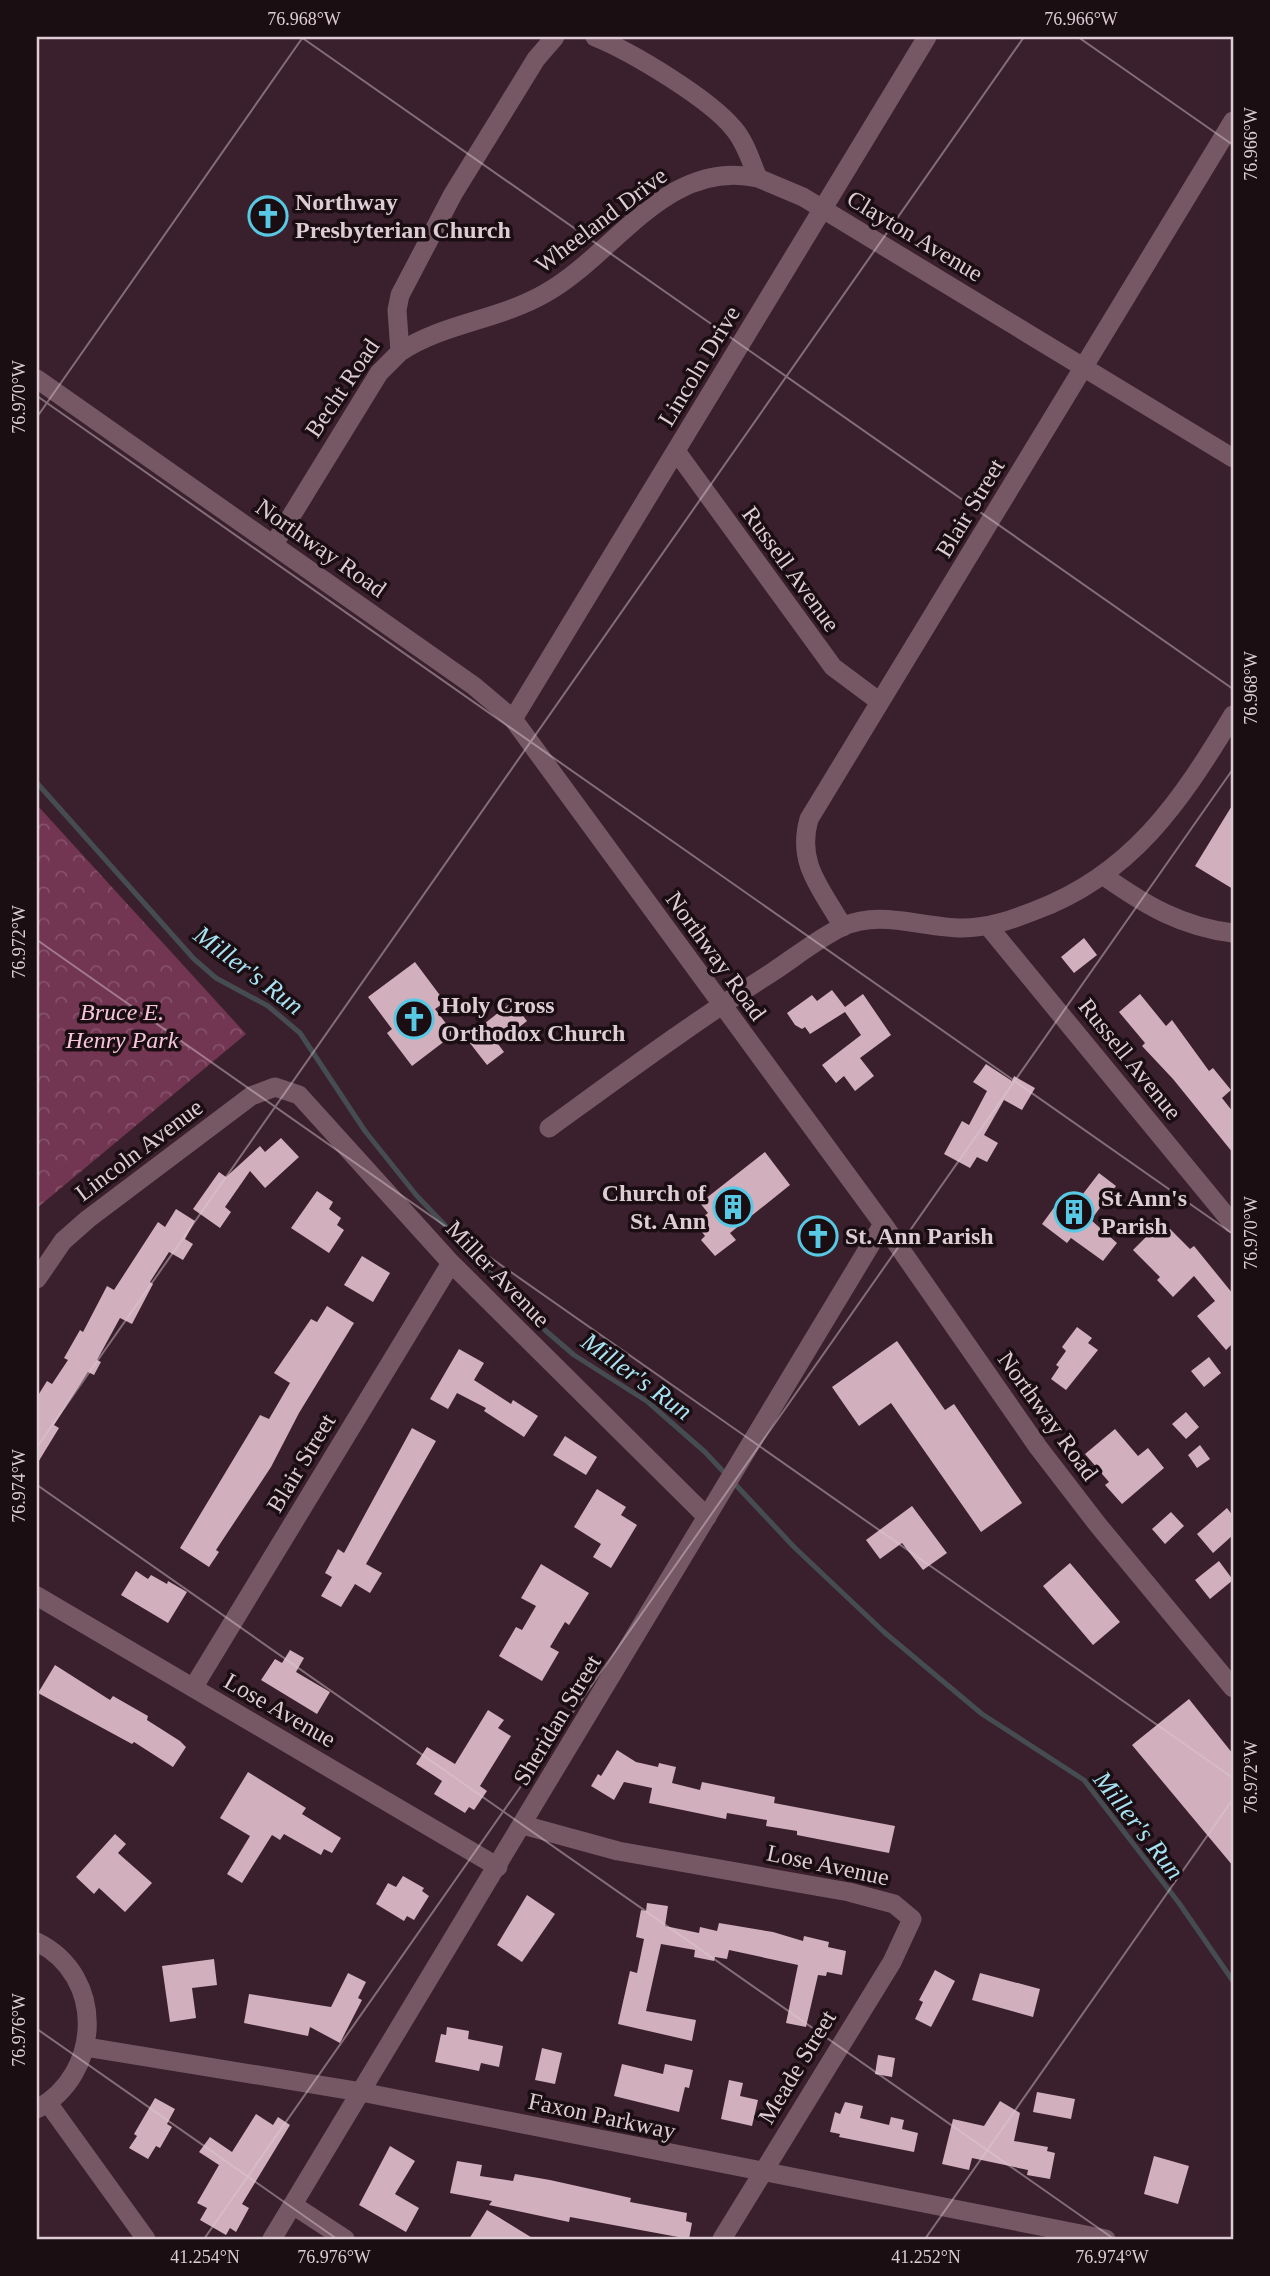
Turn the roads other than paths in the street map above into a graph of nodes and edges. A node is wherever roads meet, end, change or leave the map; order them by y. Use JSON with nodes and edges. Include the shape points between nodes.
{"nodes":[{"id":1,"x":555,"y":37,"type":"edge"},
{"id":2,"x":595,"y":37,"type":"edge"},
{"id":3,"x":927,"y":37,"type":"edge"},
{"id":4,"x":1233,"y":121,"type":"edge"},
{"id":5,"x":758,"y":178,"type":"junction"},
{"id":6,"x":823,"y":210,"type":"junction"},
{"id":7,"x":400,"y":352,"type":"junction"},
{"id":8,"x":1085,"y":367,"type":"junction"},
{"id":9,"x":37,"y":379,"type":"edge"},
{"id":10,"x":676,"y":451,"type":"junction"},
{"id":11,"x":1233,"y":458,"type":"edge"},
{"id":12,"x":274,"y":544,"type":"junction"},
{"id":13,"x":880,"y":702,"type":"junction"},
{"id":14,"x":1233,"y":715,"type":"edge"},
{"id":15,"x":513,"y":719,"type":"junction"},
{"id":16,"x":1104,"y":876,"type":"junction"},
{"id":17,"x":988,"y":926,"type":"junction"},
{"id":18,"x":842,"y":927,"type":"junction"},
{"id":19,"x":1233,"y":933,"type":"edge"},
{"id":20,"x":721,"y":1005,"type":"junction"},
{"id":21,"x":289,"y":1089,"type":"joint"},
{"id":22,"x":549,"y":1128,"type":"dead end"},
{"id":23,"x":883,"y":1224,"type":"junction"},
{"id":24,"x":1233,"y":1224,"type":"edge"},
{"id":25,"x":451,"y":1263,"type":"junction"},
{"id":26,"x":37,"y":1279,"type":"edge"},
{"id":27,"x":708,"y":1517,"type":"junction"},
{"id":28,"x":37,"y":1596,"type":"edge"},
{"id":29,"x":193,"y":1688,"type":"junction"},
{"id":30,"x":1233,"y":1688,"type":"edge"},
{"id":31,"x":523,"y":1825,"type":"junction"},
{"id":32,"x":498,"y":1867,"type":"junction"},
{"id":33,"x":912,"y":1919,"type":"joint"},
{"id":34,"x":37,"y":1942,"type":"edge"},
{"id":35,"x":86,"y":2047,"type":"junction"},
{"id":36,"x":361,"y":2092,"type":"junction"},
{"id":37,"x":42,"y":2106,"type":"edge"},
{"id":38,"x":761,"y":2174,"type":"junction"},
{"id":39,"x":293,"y":2205,"type":"junction"},
{"id":40,"x":146,"y":2239,"type":"edge"},
{"id":41,"x":272,"y":2239,"type":"edge"},
{"id":42,"x":345,"y":2239,"type":"edge"},
{"id":43,"x":722,"y":2239,"type":"edge"},
{"id":44,"x":1106,"y":2239,"type":"edge"}],
"edges":[{"from":1,"to":7,"type":"street","name":"Becht Road","via":[[536,59],[453,194],[400,295]]},
{"from":2,"to":5,"type":"street","via":[[713,110],[742,140]]},
{"from":3,"to":6,"type":"street","name":"Lincoln Drive"},
{"from":4,"to":8,"type":"street","name":"Blair Street"},
{"from":5,"to":6,"type":"street","name":"Clayton Avenue"},
{"from":5,"to":7,"type":"street","name":"Wheeland Drive","via":[[705,179],[678,190],[544,295],[490,318],[435,332]]},
{"from":6,"to":8,"type":"street","name":"Clayton Avenue"},
{"from":6,"to":10,"type":"street","name":"Lincoln Drive"},
{"from":7,"to":12,"type":"street","name":"Becht Road","via":[[372,382]]},
{"from":8,"to":11,"type":"street","name":"Clayton Avenue"},
{"from":8,"to":13,"type":"street","name":"Blair Street"},
{"from":9,"to":12,"type":"street","name":"Northway Road"},
{"from":10,"to":13,"type":"street","name":"Russell Avenue","via":[[833,667]]},
{"from":10,"to":15,"type":"street","name":"Lincoln Drive"},
{"from":12,"to":15,"type":"street","name":"Northway Road","via":[[474,686]]},
{"from":13,"to":18,"type":"street","name":"Blair Street","via":[[813,812],[804,836],[805,860]]},
{"from":14,"to":16,"type":"street","via":[[1163,820]]},
{"from":15,"to":20,"type":"street","name":"Northway Road"},
{"from":16,"to":17,"type":"street","via":[[1052,905]]},
{"from":16,"to":19,"type":"street","via":[[1168,916],[1200,928]]},
{"from":17,"to":18,"type":"street","via":[[962,928],[879,918]]},
{"from":17,"to":24,"type":"street","name":"Russell Avenue"},
{"from":18,"to":20,"type":"street"},
{"from":20,"to":22,"type":"street"},
{"from":20,"to":23,"type":"street","name":"Northway Road"},
{"from":21,"to":25,"type":"street","name":"Miller Avenue","via":[[316,1111]]},
{"from":21,"to":26,"type":"street","name":"Lincoln Avenue","via":[[275,1087],[251,1096],[88,1219],[63,1241]]},
{"from":23,"to":27,"type":"street","name":"Sheridan Street"},
{"from":23,"to":30,"type":"street","name":"Northway Road","via":[[1046,1457]]},
{"from":25,"to":27,"type":"street","name":"Miller Avenue"},
{"from":25,"to":29,"type":"street","name":"Blair Street"},
{"from":27,"to":31,"type":"street","name":"Sheridan Street"},
{"from":28,"to":29,"type":"street","name":"Lose Avenue"},
{"from":29,"to":32,"type":"street","name":"Lose Avenue"},
{"from":31,"to":32,"type":"street","name":"Sheridan Street"},
{"from":31,"to":33,"type":"street","name":"Lose Avenue","via":[[618,1851],[849,1892],[894,1904]]},
{"from":32,"to":36,"type":"street","name":"Sheridan Street"},
{"from":33,"to":38,"type":"street","name":"Meade Street","via":[[892,1962]]},
{"from":34,"to":35,"type":"street","via":[[57,1955],[79,1986],[87,2008]]},
{"from":35,"to":36,"type":"street","name":"Faxon Parkway"},
{"from":35,"to":37,"type":"street","via":[[76,2073]]},
{"from":36,"to":38,"type":"street","name":"Faxon Parkway"},
{"from":36,"to":39,"type":"street","name":"Sheridan Street"},
{"from":37,"to":40,"type":"street"},
{"from":38,"to":43,"type":"street","name":"Meade Street"},
{"from":38,"to":44,"type":"street","name":"Faxon Parkway"},
{"from":39,"to":41,"type":"street","name":"Sheridan Street"},
{"from":39,"to":42,"type":"street"}]}
